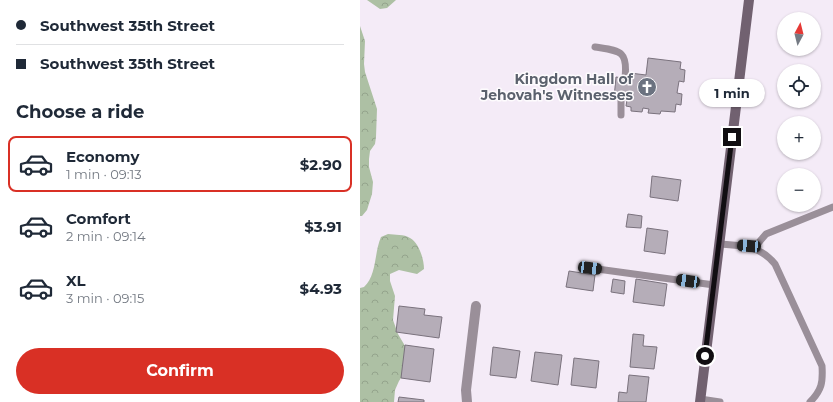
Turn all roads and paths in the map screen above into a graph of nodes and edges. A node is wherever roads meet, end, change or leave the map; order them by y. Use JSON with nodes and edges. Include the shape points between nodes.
{"nodes":[{"id":1,"x":749,"y":0,"type":"edge"},
{"id":2,"x":595,"y":47,"type":"dead end"},
{"id":3,"x":624,"y":78,"type":"dead end"},
{"id":4,"x":621,"y":99,"type":"dead end"},
{"id":5,"x":621,"y":115,"type":"dead end"},
{"id":6,"x":833,"y":207,"type":"edge"},
{"id":7,"x":719,"y":244,"type":"junction"},
{"id":8,"x":754,"y":248,"type":"junction"},
{"id":9,"x":590,"y":268,"type":"dead end"},
{"id":10,"x":714,"y":285,"type":"junction"},
{"id":11,"x":476,"y":306,"type":"dead end"},
{"id":12,"x":700,"y":401,"type":"edge"},
{"id":13,"x":467,"y":402,"type":"edge"},
{"id":14,"x":720,"y":402,"type":"edge"},
{"id":15,"x":810,"y":402,"type":"edge"}],
"edges":[{"from":1,"to":7,"type":"street"},
{"from":2,"to":3,"type":"lane","via":[[613,49],[622,54],[626,64]]},
{"from":4,"to":5,"type":"lane"},
{"from":6,"to":8,"type":"lane","via":[[766,234]]},
{"from":7,"to":8,"type":"lane"},
{"from":7,"to":10,"type":"street"},
{"from":8,"to":15,"type":"lane","via":[[762,251],[776,264],[822,366],[821,387]]},
{"from":9,"to":10,"type":"lane"},
{"from":10,"to":12,"type":"street"},
{"from":11,"to":13,"type":"street","via":[[466,390]]},
{"from":12,"to":14,"type":"lane"}]}
